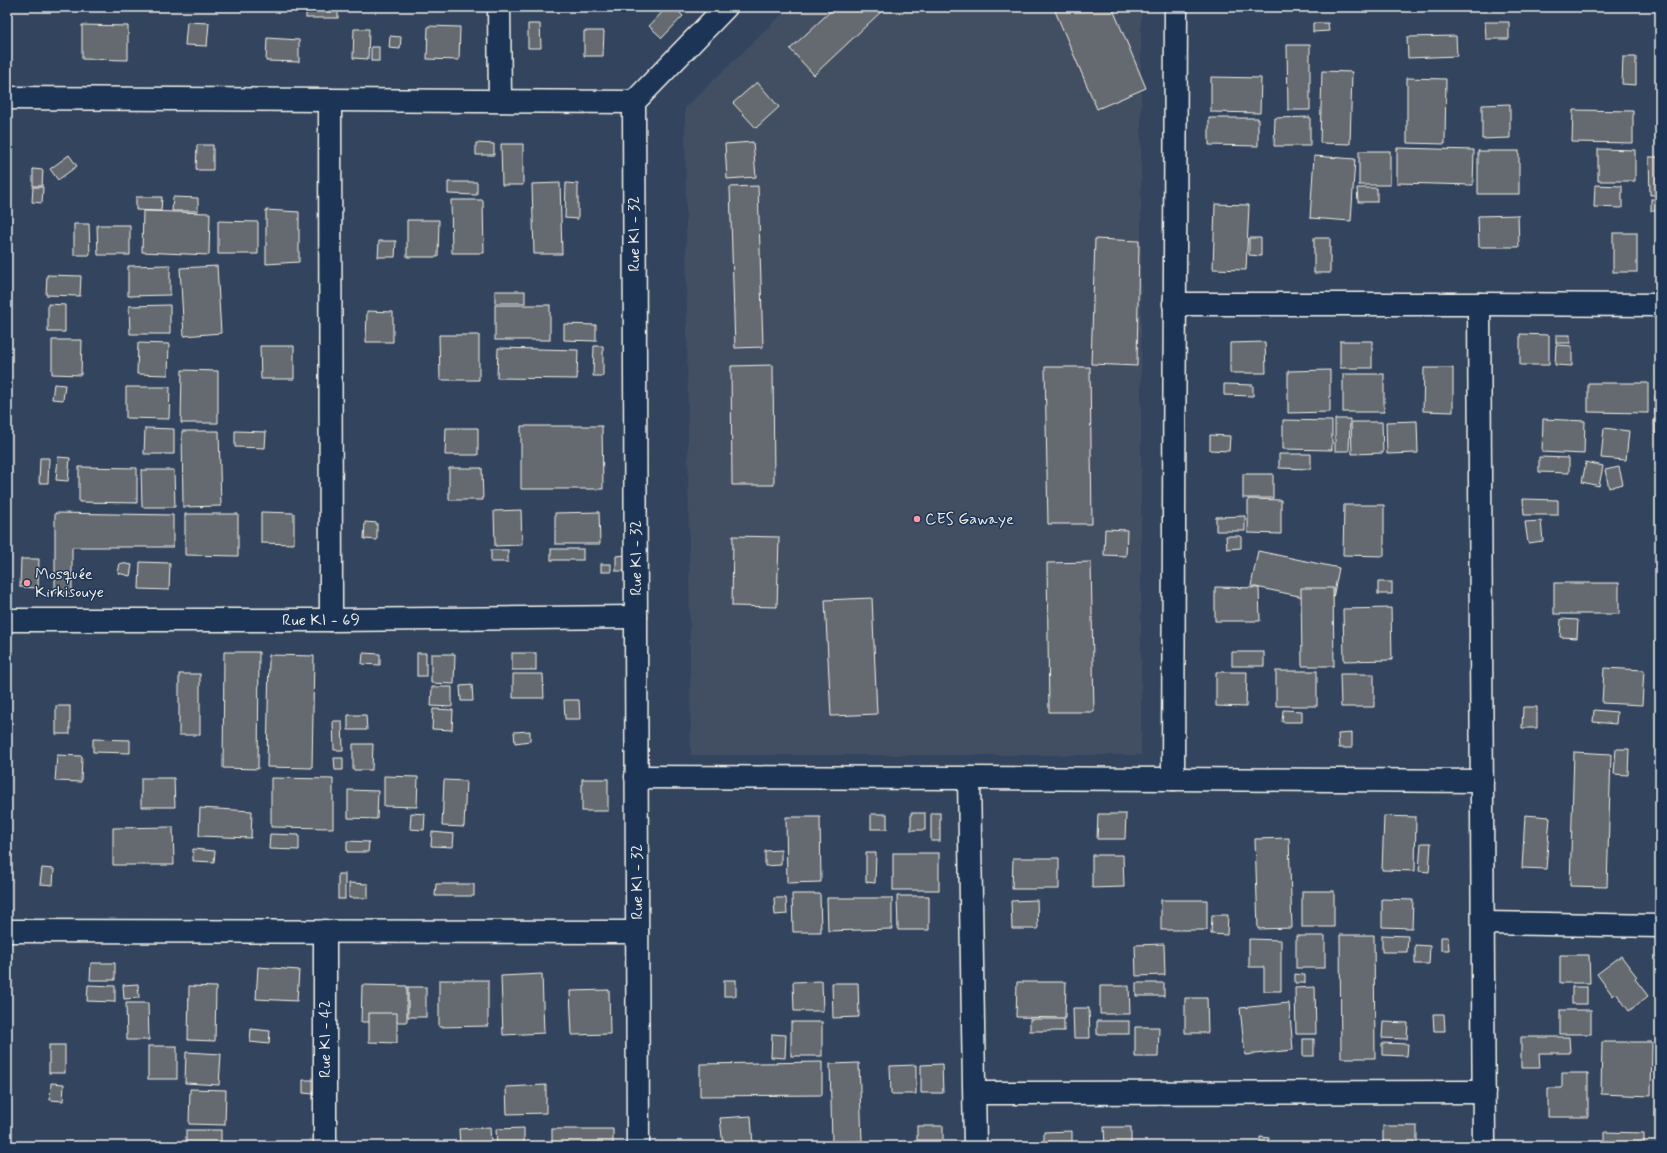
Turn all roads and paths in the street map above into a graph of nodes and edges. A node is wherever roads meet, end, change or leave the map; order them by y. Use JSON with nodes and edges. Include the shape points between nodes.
{"nodes":[{"id":1,"x":499,"y":7,"type":"edge"},
{"id":2,"x":726,"y":7,"type":"edge"},
{"id":3,"x":1176,"y":7,"type":"edge"},
{"id":4,"x":7,"y":98,"type":"edge"},
{"id":5,"x":330,"y":100,"type":"junction"},
{"id":6,"x":500,"y":101,"type":"junction"},
{"id":7,"x":634,"y":102,"type":"junction"},
{"id":8,"x":1174,"y":304,"type":"junction"},
{"id":9,"x":1479,"y":304,"type":"junction"},
{"id":10,"x":1660,"y":305,"type":"edge"},
{"id":11,"x":636,"y":617,"type":"junction"},
{"id":12,"x":7,"y":620,"type":"edge"},
{"id":13,"x":331,"y":620,"type":"junction"},
{"id":14,"x":636,"y":777,"type":"junction"},
{"id":15,"x":969,"y":778,"type":"junction"},
{"id":16,"x":1173,"y":779,"type":"junction"},
{"id":17,"x":1482,"y":782,"type":"junction"},
{"id":18,"x":1484,"y":923,"type":"junction"},
{"id":19,"x":1660,"y":926,"type":"edge"},
{"id":20,"x":7,"y":931,"type":"edge"},
{"id":21,"x":325,"y":931,"type":"junction"},
{"id":22,"x":637,"y":932,"type":"junction"},
{"id":23,"x":1484,"y":1092,"type":"junction"},
{"id":24,"x":975,"y":1093,"type":"junction"},
{"id":25,"x":325,"y":1146,"type":"edge"},
{"id":26,"x":638,"y":1146,"type":"edge"},
{"id":27,"x":975,"y":1146,"type":"edge"},
{"id":28,"x":1484,"y":1146,"type":"edge"}],
"edges":[{"from":1,"to":6,"type":"street"},
{"from":2,"to":7,"type":"street"},
{"from":3,"to":8,"type":"street"},
{"from":4,"to":5,"type":"street"},
{"from":5,"to":6,"type":"street"},
{"from":5,"to":13,"type":"street"},
{"from":6,"to":7,"type":"street"},
{"from":7,"to":11,"type":"street","name":"Rue KI - 32"},
{"from":8,"to":9,"type":"street"},
{"from":8,"to":16,"type":"street"},
{"from":9,"to":10,"type":"street"},
{"from":9,"to":17,"type":"street"},
{"from":11,"to":13,"type":"street","name":"Rue KI - 69"},
{"from":11,"to":14,"type":"street","name":"Rue KI - 32"},
{"from":12,"to":13,"type":"street","name":"Rue KI - 69"},
{"from":14,"to":15,"type":"street"},
{"from":14,"to":22,"type":"street","name":"Rue KI - 32"},
{"from":15,"to":16,"type":"street"},
{"from":15,"to":24,"type":"street"},
{"from":16,"to":17,"type":"street"},
{"from":17,"to":18,"type":"street"},
{"from":18,"to":19,"type":"street"},
{"from":18,"to":23,"type":"street"},
{"from":20,"to":21,"type":"street"},
{"from":21,"to":22,"type":"street"},
{"from":21,"to":25,"type":"street","name":"Rue KI - 42"},
{"from":22,"to":26,"type":"street","name":"Rue KI - 32"},
{"from":23,"to":24,"type":"street"},
{"from":23,"to":28,"type":"street"},
{"from":24,"to":27,"type":"street"}]}
